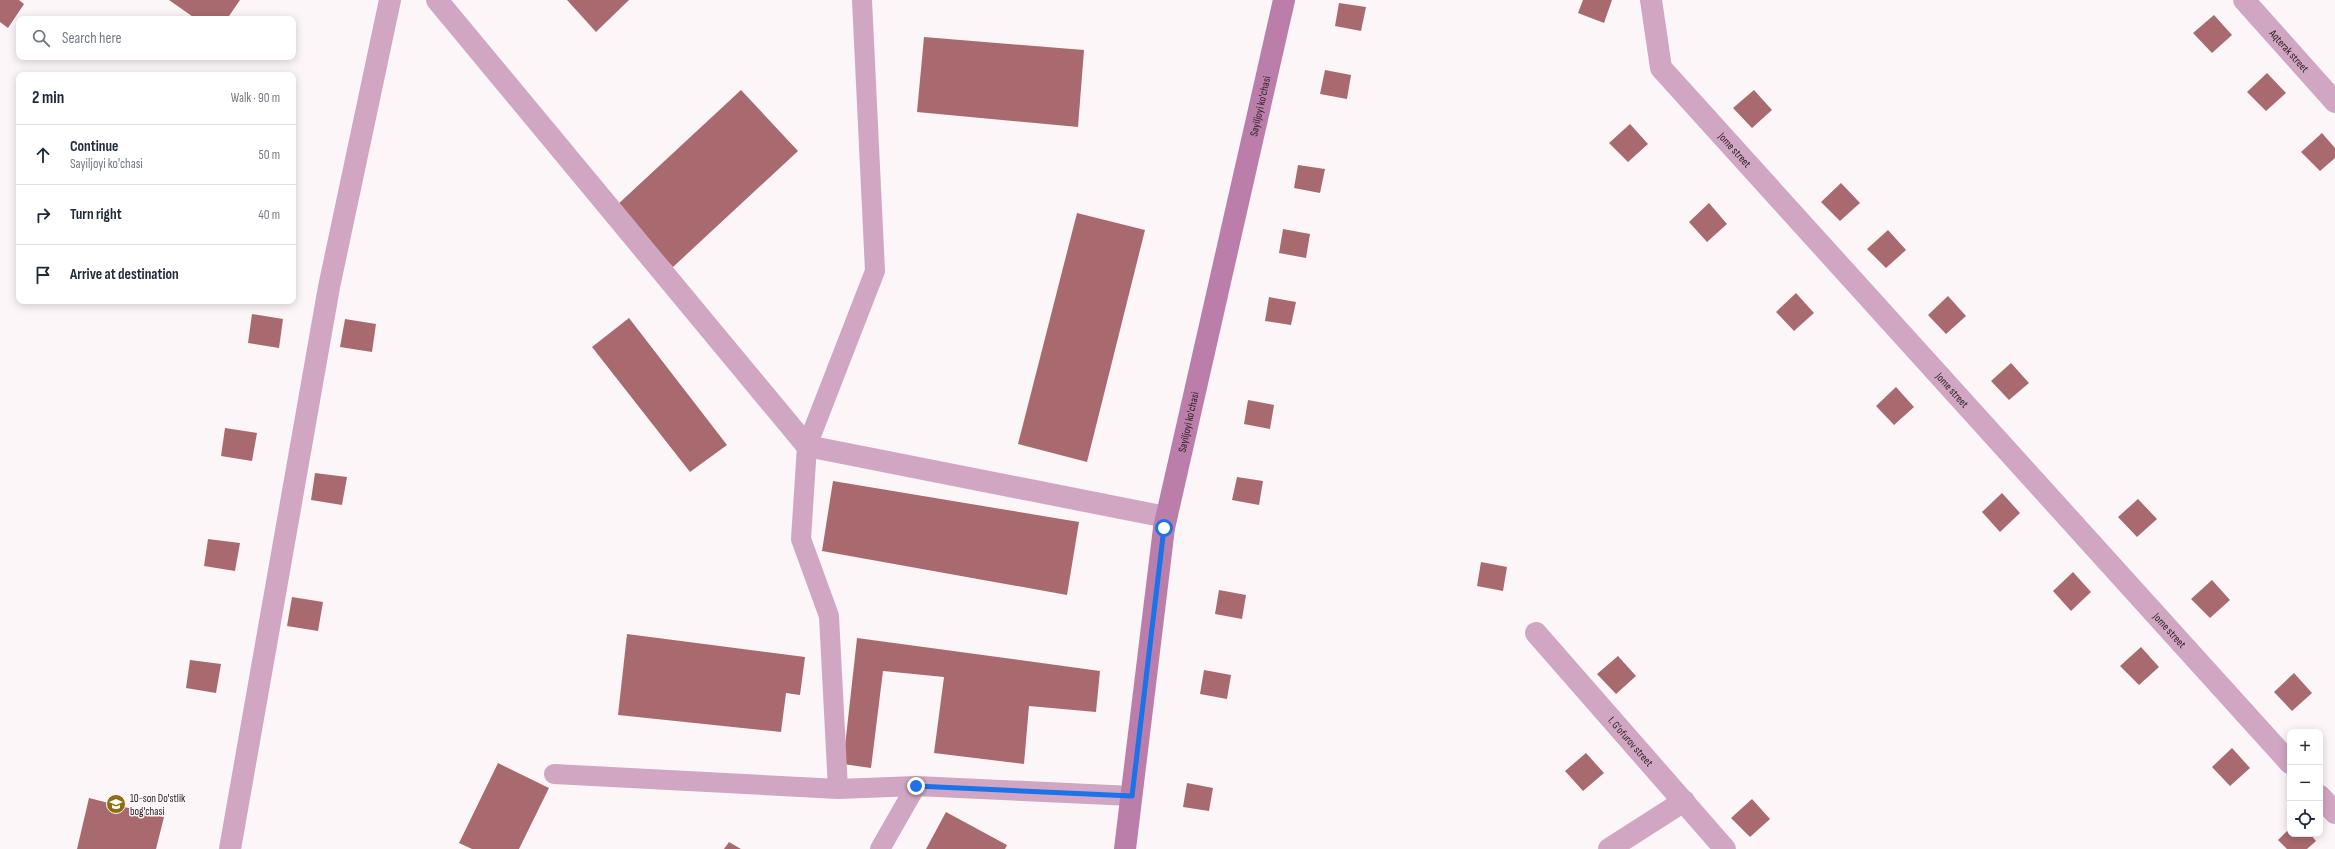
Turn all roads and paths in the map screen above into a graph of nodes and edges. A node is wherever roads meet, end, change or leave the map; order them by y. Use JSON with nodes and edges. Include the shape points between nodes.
{"nodes":[{"id":1,"x":390,"y":0,"type":"edge"},
{"id":2,"x":437,"y":0,"type":"edge"},
{"id":3,"x":862,"y":0,"type":"edge"},
{"id":4,"x":1284,"y":0,"type":"edge"},
{"id":5,"x":1651,"y":0,"type":"edge"},
{"id":6,"x":2244,"y":0,"type":"edge"},
{"id":7,"x":2335,"y":102,"type":"edge"},
{"id":8,"x":807,"y":446,"type":"junction"},
{"id":9,"x":1166,"y":517,"type":"junction"},
{"id":10,"x":1536,"y":633,"type":"dead end"},
{"id":11,"x":2287,"y":760,"type":"edge"},
{"id":12,"x":554,"y":774,"type":"dead end"},
{"id":13,"x":916,"y":786,"type":"junction"},
{"id":14,"x":838,"y":789,"type":"junction"},
{"id":15,"x":1132,"y":796,"type":"junction"},
{"id":16,"x":2323,"y":799,"type":"edge"},
{"id":17,"x":1684,"y":800,"type":"junction"},
{"id":18,"x":2335,"y":813,"type":"edge"},
{"id":19,"x":230,"y":849,"type":"edge"},
{"id":20,"x":880,"y":849,"type":"edge"},
{"id":21,"x":1125,"y":849,"type":"edge"},
{"id":22,"x":1609,"y":849,"type":"edge"},
{"id":23,"x":1725,"y":849,"type":"edge"}],
"edges":[{"from":1,"to":19,"type":"street","via":[[329,286]]},
{"from":2,"to":8,"type":"street"},
{"from":3,"to":8,"type":"lane","via":[[875,271]]},
{"from":4,"to":9,"type":"main road","name":"Sayiljoyi ko'chasi"},
{"from":5,"to":11,"type":"street","name":"Jome street","via":[[1661,68]]},
{"from":6,"to":7,"type":"street","name":"Aqterak street"},
{"from":8,"to":9,"type":"street"},
{"from":8,"to":14,"type":"lane","via":[[801,539],[828,616]]},
{"from":9,"to":15,"type":"main road","name":"Sayiljoyi ko'chasi"},
{"from":10,"to":17,"type":"street","name":"I. G'ofurov street"},
{"from":12,"to":14,"type":"lane"},
{"from":13,"to":14,"type":"lane"},
{"from":13,"to":15,"type":"lane"},
{"from":13,"to":20,"type":"lane"},
{"from":15,"to":21,"type":"main road","name":"Sayiljoyi ko'chasi"},
{"from":16,"to":18,"type":"street"},
{"from":17,"to":22,"type":"street"},
{"from":17,"to":23,"type":"street","name":"I. G'ofurov street"}]}
